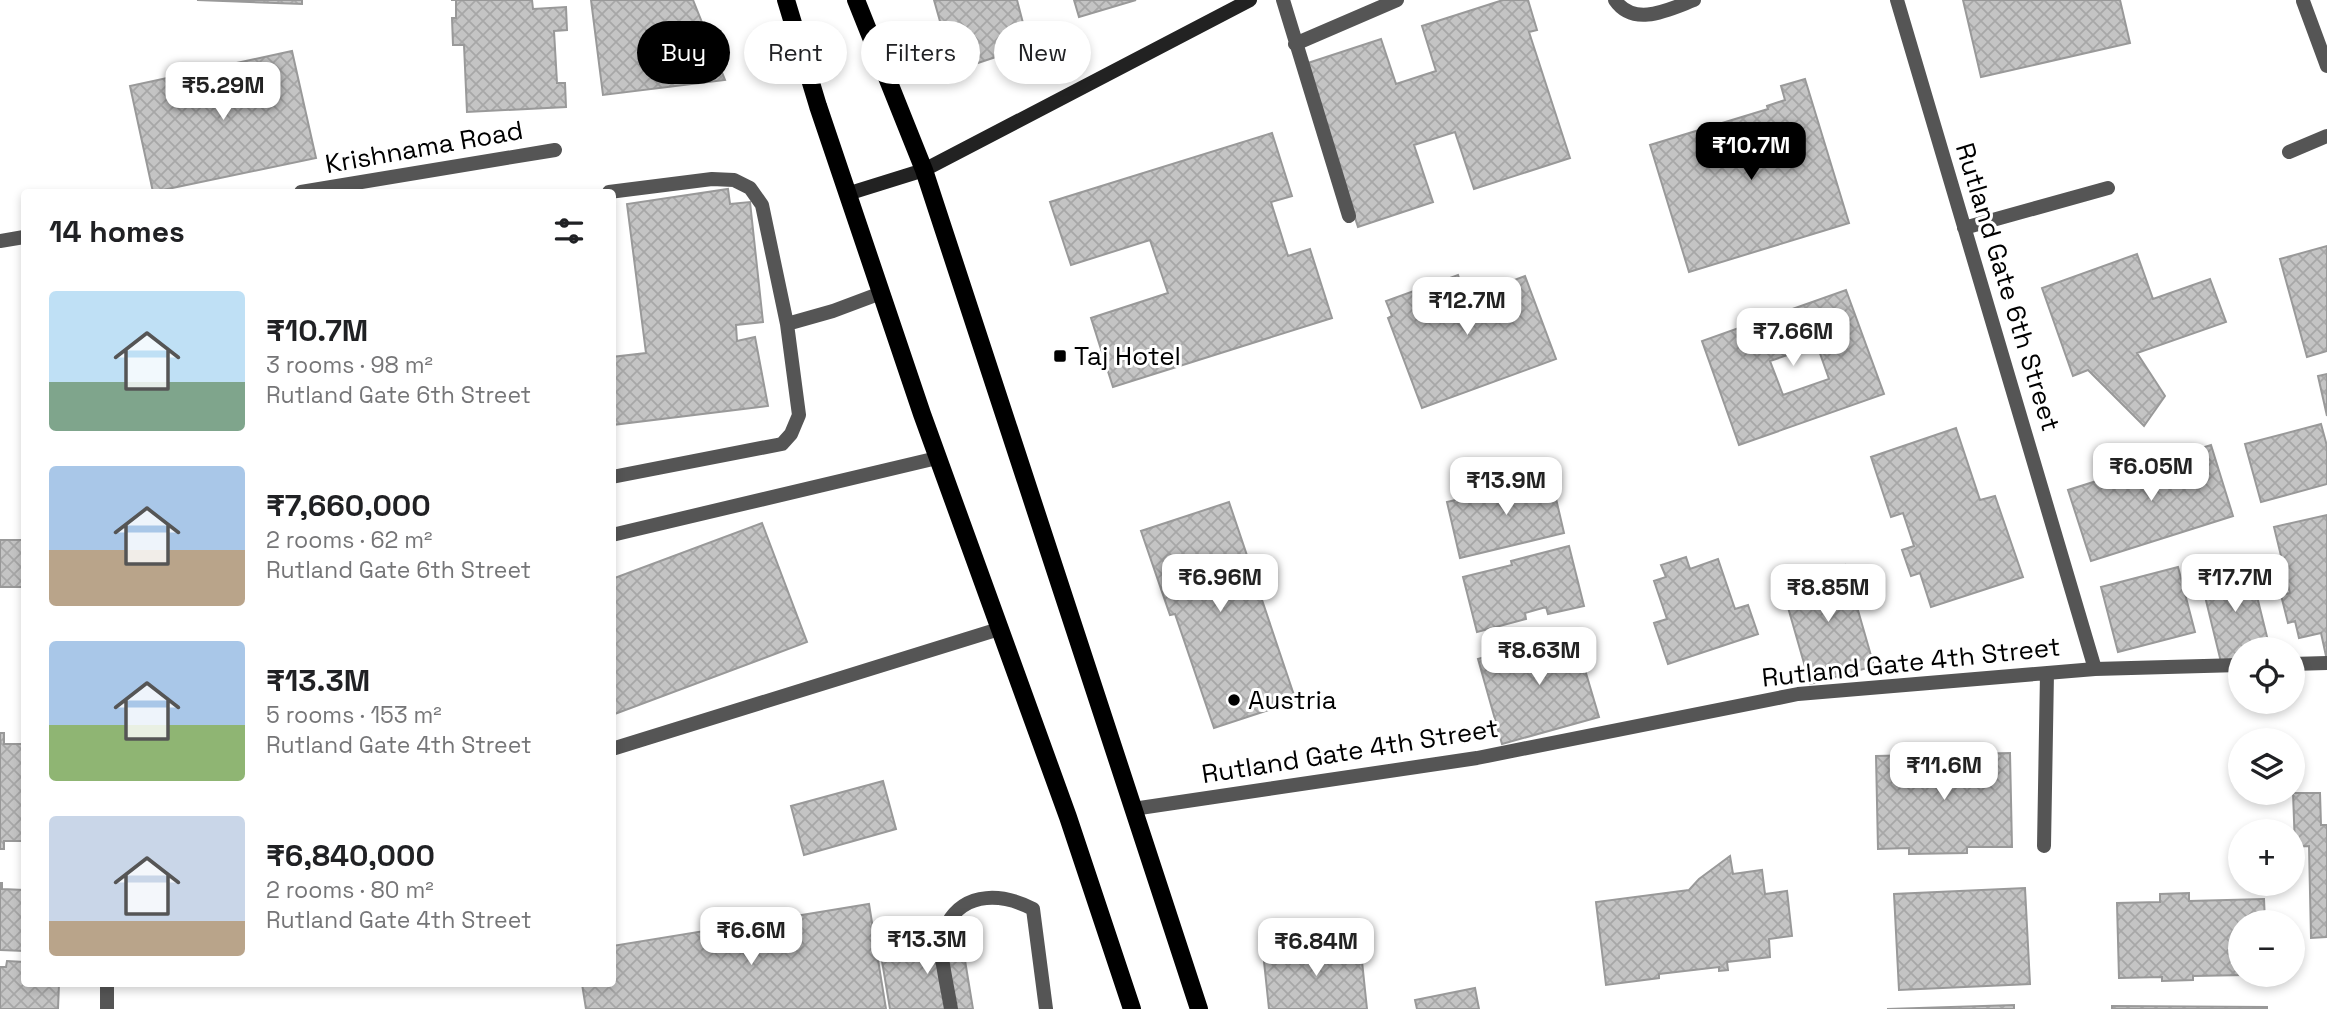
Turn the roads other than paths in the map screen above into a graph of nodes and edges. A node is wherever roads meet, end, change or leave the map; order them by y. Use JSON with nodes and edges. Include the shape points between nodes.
{"nodes":[{"id":1,"x":786,"y":0,"type":"edge"},
{"id":2,"x":856,"y":0,"type":"edge"},
{"id":3,"x":1250,"y":0,"type":"edge"},
{"id":4,"x":1283,"y":0,"type":"edge"},
{"id":5,"x":1397,"y":0,"type":"edge"},
{"id":6,"x":1615,"y":0,"type":"edge"},
{"id":7,"x":1694,"y":0,"type":"edge"},
{"id":8,"x":1897,"y":0,"type":"edge"},
{"id":9,"x":2303,"y":1,"type":"edge"},
{"id":10,"x":1374,"y":4,"type":"edge"},
{"id":11,"x":1295,"y":44,"type":"junction"},
{"id":12,"x":2327,"y":66,"type":"edge"},
{"id":13,"x":2327,"y":136,"type":"edge"},
{"id":14,"x":555,"y":150,"type":"dead end"},
{"id":15,"x":2289,"y":152,"type":"dead end"},
{"id":16,"x":924,"y":170,"type":"junction"},
{"id":17,"x":2108,"y":188,"type":"dead end"},
{"id":18,"x":319,"y":189,"type":"edge"},
{"id":19,"x":616,"y":191,"type":"edge"},
{"id":20,"x":848,"y":194,"type":"junction"},
{"id":21,"x":1349,"y":216,"type":"dead end"},
{"id":22,"x":1964,"y":229,"type":"junction"},
{"id":23,"x":21,"y":238,"type":"edge"},
{"id":24,"x":0,"y":241,"type":"edge"},
{"id":25,"x":881,"y":293,"type":"junction"},
{"id":26,"x":787,"y":324,"type":"junction"},
{"id":27,"x":937,"y":458,"type":"junction"},
{"id":28,"x":616,"y":476,"type":"edge"},
{"id":29,"x":616,"y":534,"type":"edge"},
{"id":30,"x":999,"y":629,"type":"junction"},
{"id":31,"x":2327,"y":663,"type":"edge"},
{"id":32,"x":2305,"y":664,"type":"edge"},
{"id":33,"x":2228,"y":666,"type":"edge"},
{"id":34,"x":2095,"y":669,"type":"junction"},
{"id":35,"x":2047,"y":673,"type":"junction"},
{"id":36,"x":616,"y":747,"type":"edge"},
{"id":37,"x":1133,"y":809,"type":"junction"},
{"id":38,"x":2044,"y":846,"type":"dead end"},
{"id":39,"x":107,"y":987,"type":"edge"},
{"id":40,"x":107,"y":1009,"type":"edge"},
{"id":41,"x":951,"y":1009,"type":"edge"},
{"id":42,"x":1046,"y":1009,"type":"edge"},
{"id":43,"x":1132,"y":1009,"type":"edge"},
{"id":44,"x":1199,"y":1009,"type":"edge"}],
"edges":[{"from":1,"to":20,"type":"main road"},
{"from":2,"to":16,"type":"main road"},
{"from":3,"to":16,"type":"street"},
{"from":4,"to":11,"type":"street"},
{"from":5,"to":10,"type":"street"},
{"from":6,"to":7,"type":"street","via":[[1622,9],[1646,15]]},
{"from":8,"to":22,"type":"street","name":"Rutland Gate 6th Street"},
{"from":9,"to":12,"type":"street"},
{"from":10,"to":11,"type":"street"},
{"from":11,"to":21,"type":"street"},
{"from":13,"to":15,"type":"street"},
{"from":14,"to":18,"type":"street","name":"Krishnama Road"},
{"from":16,"to":20,"type":"street"},
{"from":16,"to":37,"type":"main road"},
{"from":17,"to":22,"type":"street"},
{"from":19,"to":26,"type":"street","via":[[712,179],[734,180],[750,188],[762,205]]},
{"from":20,"to":25,"type":"main road"},
{"from":22,"to":34,"type":"street","name":"Rutland Gate 6th Street"},
{"from":23,"to":24,"type":"street"},
{"from":25,"to":26,"type":"street"},
{"from":25,"to":27,"type":"main road"},
{"from":26,"to":28,"type":"street","via":[[799,415],[782,444]]},
{"from":27,"to":29,"type":"street"},
{"from":27,"to":30,"type":"main road"},
{"from":30,"to":36,"type":"street"},
{"from":30,"to":43,"type":"main road"},
{"from":31,"to":32,"type":"street"},
{"from":33,"to":34,"type":"street","name":"Rutland Gate 4th Street"},
{"from":34,"to":35,"type":"street","name":"Rutland Gate 4th Street"},
{"from":35,"to":37,"type":"street","name":"Rutland Gate 4th Street","via":[[1798,694],[1477,758]]},
{"from":35,"to":38,"type":"street"},
{"from":37,"to":44,"type":"main road"},
{"from":39,"to":40,"type":"street"},
{"from":41,"to":42,"type":"street","via":[[940,936],[953,912],[970,902],[995,897],[1033,909]]}]}
